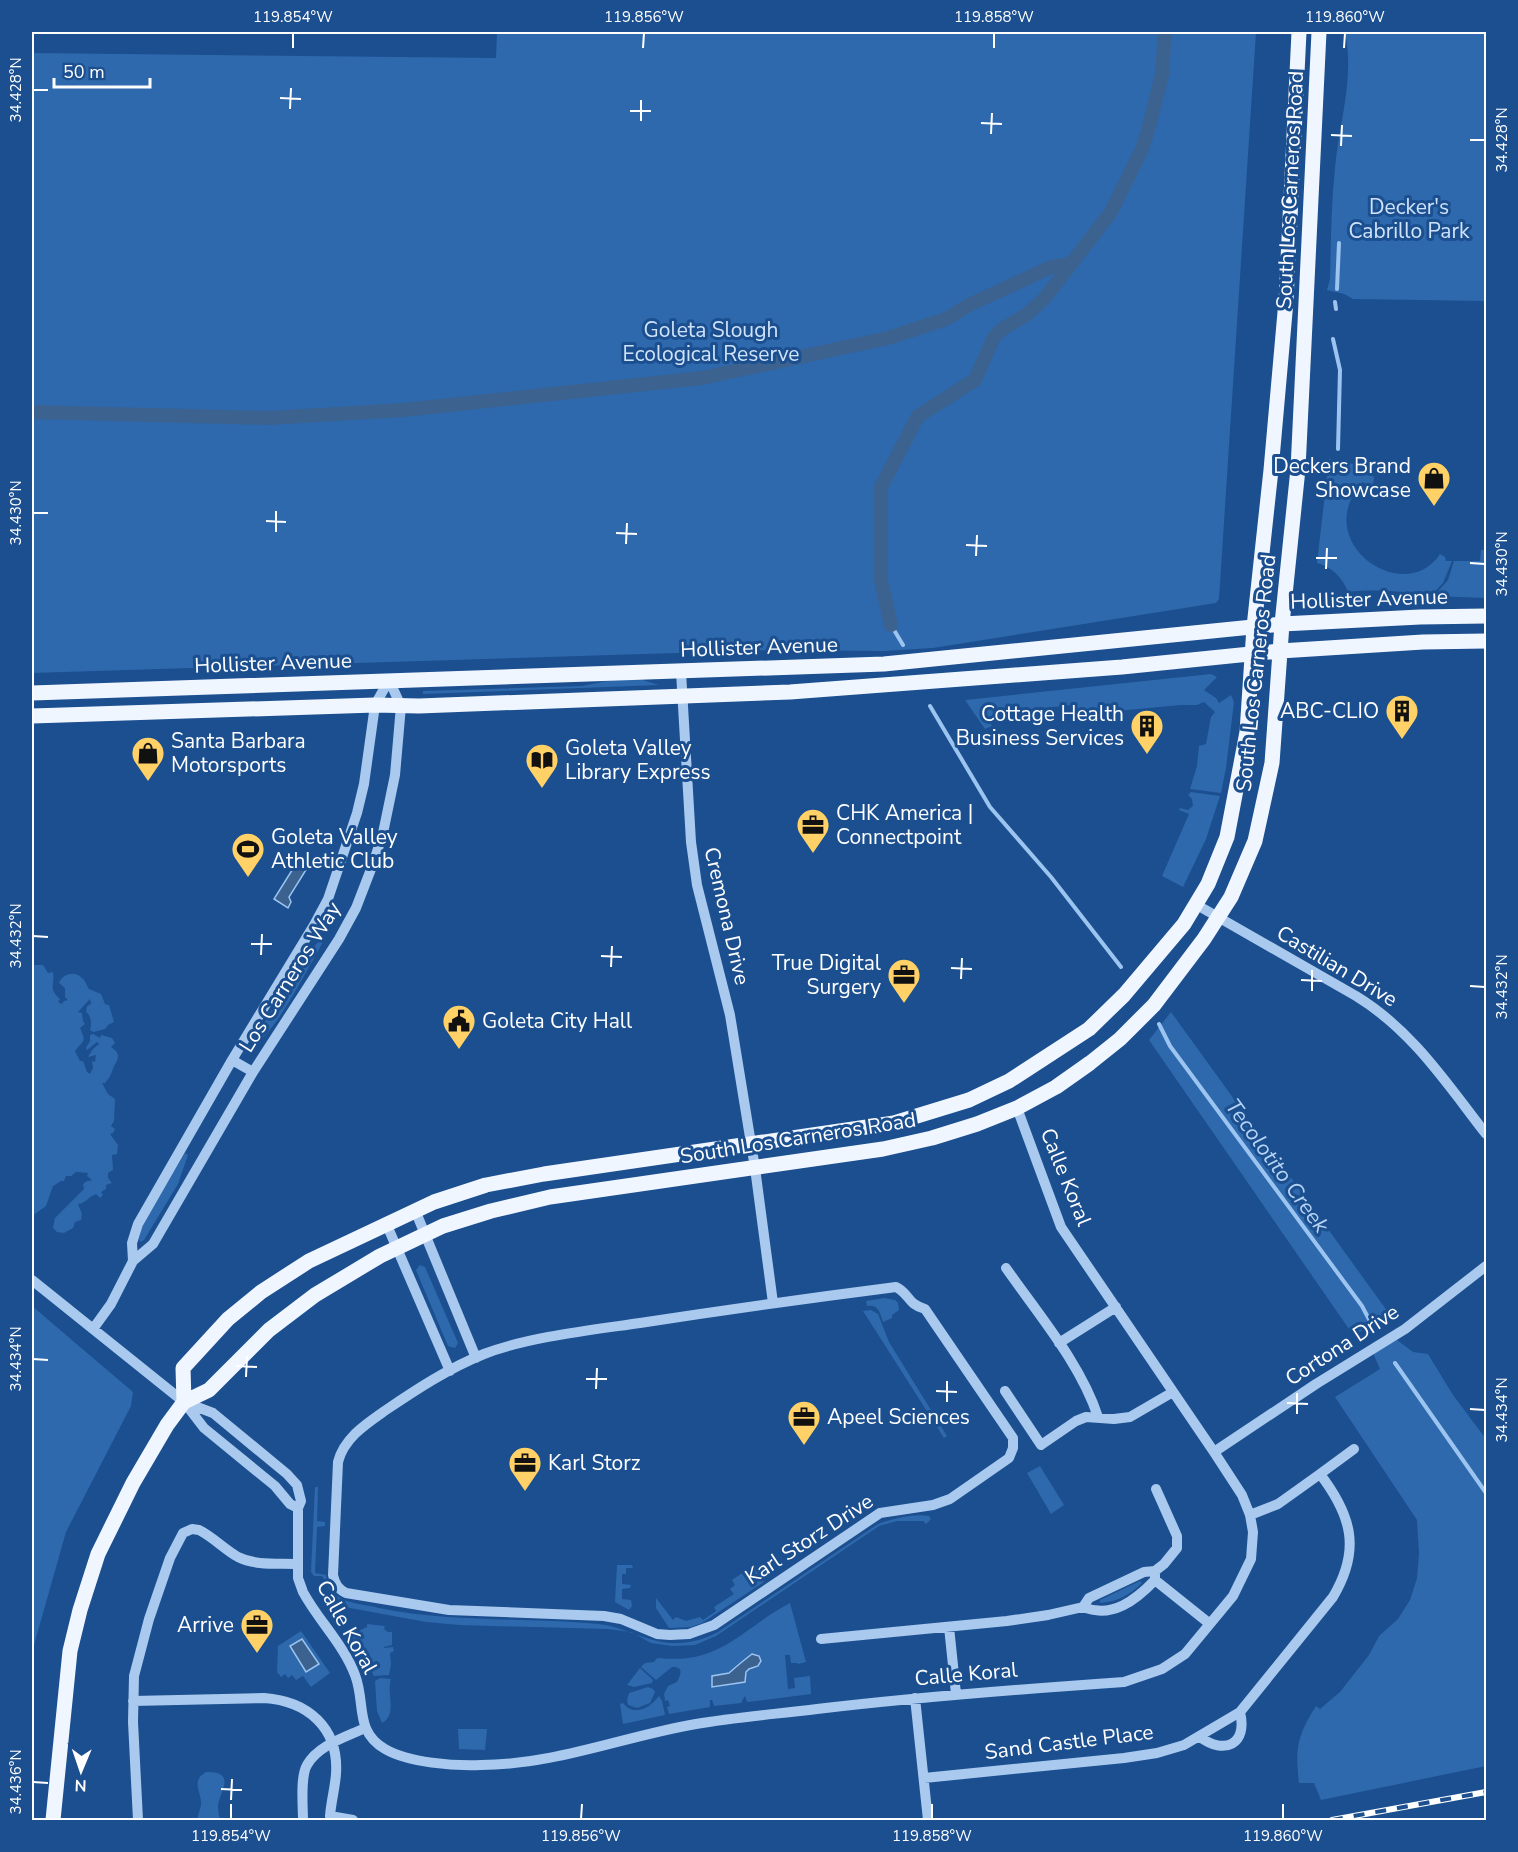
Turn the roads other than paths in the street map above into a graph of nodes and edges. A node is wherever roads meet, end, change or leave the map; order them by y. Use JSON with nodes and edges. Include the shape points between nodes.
{"nodes":[{"id":1,"x":1299,"y":32,"type":"edge"},
{"id":2,"x":1319,"y":32,"type":"edge"},
{"id":3,"x":1486,"y":616,"type":"edge"},
{"id":4,"x":1282,"y":624,"type":"junction"},
{"id":5,"x":1254,"y":627,"type":"junction"},
{"id":6,"x":1486,"y":641,"type":"edge"},
{"id":7,"x":1280,"y":651,"type":"junction"},
{"id":8,"x":1252,"y":654,"type":"junction"},
{"id":9,"x":681,"y":672,"type":"junction"},
{"id":10,"x":389,"y":680,"type":"junction"},
{"id":11,"x":32,"y":693,"type":"edge"},
{"id":12,"x":683,"y":697,"type":"junction"},
{"id":13,"x":375,"y":705,"type":"junction"},
{"id":14,"x":401,"y":706,"type":"junction"},
{"id":15,"x":32,"y":716,"type":"edge"},
{"id":16,"x":1197,"y":905,"type":"junction"},
{"id":17,"x":1218,"y":918,"type":"junction"},
{"id":18,"x":232,"y":1060,"type":"junction"},
{"id":19,"x":254,"y":1072,"type":"junction"},
{"id":20,"x":1017,"y":1108,"type":"junction"},
{"id":21,"x":1486,"y":1134,"type":"edge"},
{"id":22,"x":750,"y":1143,"type":"junction"},
{"id":23,"x":755,"y":1168,"type":"junction"},
{"id":24,"x":415,"y":1210,"type":"junction"},
{"id":25,"x":386,"y":1223,"type":"junction"},
{"id":26,"x":425,"y":1234,"type":"junction"},
{"id":27,"x":397,"y":1247,"type":"junction"},
{"id":28,"x":134,"y":1261,"type":"junction"},
{"id":29,"x":1486,"y":1266,"type":"edge"},
{"id":30,"x":1006,"y":1268,"type":"dead end"},
{"id":31,"x":32,"y":1280,"type":"edge"},
{"id":32,"x":773,"y":1303,"type":"junction"},
{"id":33,"x":1116,"y":1307,"type":"junction"},
{"id":34,"x":93,"y":1329,"type":"junction"},
{"id":35,"x":1059,"y":1343,"type":"junction"},
{"id":36,"x":476,"y":1358,"type":"junction"},
{"id":37,"x":450,"y":1371,"type":"junction"},
{"id":38,"x":1005,"y":1392,"type":"dead end"},
{"id":39,"x":1173,"y":1392,"type":"junction"},
{"id":40,"x":184,"y":1402,"type":"junction"},
{"id":41,"x":1098,"y":1417,"type":"junction"},
{"id":42,"x":1354,"y":1449,"type":"dead end"},
{"id":43,"x":1214,"y":1452,"type":"junction"},
{"id":44,"x":1320,"y":1474,"type":"junction"},
{"id":45,"x":1156,"y":1489,"type":"dead end"},
{"id":46,"x":298,"y":1508,"type":"junction"},
{"id":47,"x":1250,"y":1515,"type":"junction"},
{"id":48,"x":298,"y":1564,"type":"junction"},
{"id":49,"x":1155,"y":1576,"type":"junction"},
{"id":50,"x":1083,"y":1607,"type":"junction"},
{"id":51,"x":1210,"y":1624,"type":"junction"},
{"id":52,"x":949,"y":1627,"type":"junction"},
{"id":53,"x":821,"y":1639,"type":"dead end"},
{"id":54,"x":956,"y":1694,"type":"junction"},
{"id":55,"x":915,"y":1698,"type":"junction"},
{"id":56,"x":133,"y":1701,"type":"junction"},
{"id":57,"x":1240,"y":1712,"type":"junction"},
{"id":58,"x":365,"y":1728,"type":"junction"},
{"id":59,"x":1200,"y":1737,"type":"junction"},
{"id":60,"x":333,"y":1743,"type":"junction"},
{"id":61,"x":924,"y":1778,"type":"junction"},
{"id":62,"x":330,"y":1818,"type":"edge"},
{"id":63,"x":53,"y":1821,"type":"edge"},
{"id":64,"x":138,"y":1821,"type":"edge"},
{"id":65,"x":303,"y":1821,"type":"edge"},
{"id":66,"x":353,"y":1821,"type":"edge"},
{"id":67,"x":928,"y":1821,"type":"edge"}],
"edges":[{"from":1,"to":5,"type":"main road","name":"South Los Carneros Road","via":[[1286,302]]},
{"from":2,"to":4,"type":"main road","name":"South Los Carneros Road","via":[[1298,469]]},
{"from":3,"to":4,"type":"main road","name":"Hollister Avenue"},
{"from":4,"to":5,"type":"main road","name":"Hollister Avenue"},
{"from":4,"to":7,"type":"main road","name":"South Los Carneros Road"},
{"from":5,"to":8,"type":"main road","name":"South Los Carneros Road"},
{"from":5,"to":9,"type":"main road","name":"Hollister Avenue","via":[[884,664]]},
{"from":6,"to":7,"type":"main road"},
{"from":7,"to":8,"type":"main road"},
{"from":7,"to":17,"type":"main road","name":"South Los Carneros Road","via":[[1272,763],[1255,841]]},
{"from":8,"to":12,"type":"main road","via":[[918,684]]},
{"from":8,"to":16,"type":"main road","name":"South Los Carneros Road","via":[[1247,732],[1227,837]]},
{"from":9,"to":10,"type":"main road","name":"Hollister Avenue"},
{"from":9,"to":12,"type":"street","name":"Cremona Drive"},
{"from":10,"to":11,"type":"main road","name":"Hollister Avenue"},
{"from":10,"to":13,"type":"street","name":"Los Carneros Way"},
{"from":10,"to":14,"type":"street","name":"Los Carneros Way"},
{"from":12,"to":14,"type":"main road"},
{"from":12,"to":22,"type":"street","name":"Cremona Drive","via":[[696,885],[730,1015]]},
{"from":13,"to":14,"type":"main road"},
{"from":13,"to":15,"type":"main road"},
{"from":13,"to":18,"type":"street","name":"Los Carneros Way","via":[[357,813],[327,899]]},
{"from":14,"to":19,"type":"street","name":"Los Carneros Way","via":[[395,775],[374,864],[339,939]]},
{"from":16,"to":17,"type":"street","name":"Castilian Drive"},
{"from":16,"to":22,"type":"main road","name":"South Los Carneros Road","via":[[1124,995],[1089,1029],[1009,1081],[969,1100],[894,1123]]},
{"from":17,"to":20,"type":"main road","name":"South Los Carneros Road","via":[[1154,1005],[1120,1039],[1056,1087]]},
{"from":17,"to":21,"type":"street","name":"Castilian Drive","via":[[1381,1012],[1409,1037]]},
{"from":18,"to":19,"type":"street"},
{"from":18,"to":28,"type":"street","name":"Los Carneros Way","via":[[138,1224],[132,1242]]},
{"from":19,"to":28,"type":"street","name":"Los Carneros Way","via":[[153,1244]]},
{"from":20,"to":23,"type":"main road","name":"South Los Carneros Road","via":[[912,1143]]},
{"from":20,"to":33,"type":"street","name":"Calle Koral","via":[[1061,1227]]},
{"from":22,"to":23,"type":"street","name":"Cremona Drive"},
{"from":22,"to":24,"type":"main road","name":"South Los Carneros Road","via":[[509,1180]]},
{"from":23,"to":26,"type":"main road","name":"South Los Carneros Road","via":[[550,1197],[491,1211]]},
{"from":23,"to":32,"type":"street","name":"Cremona Drive"},
{"from":24,"to":25,"type":"main road","name":"South Los Carneros Road"},
{"from":24,"to":26,"type":"street"},
{"from":25,"to":27,"type":"street"},
{"from":25,"to":40,"type":"main road","name":"South Los Carneros Road","via":[[309,1261],[261,1292],[228,1320],[183,1368]]},
{"from":26,"to":27,"type":"main road","name":"South Los Carneros Road"},
{"from":26,"to":36,"type":"street"},
{"from":27,"to":37,"type":"street"},
{"from":27,"to":40,"type":"main road","name":"South Los Carneros Road","via":[[315,1295],[269,1330],[209,1390]]},
{"from":28,"to":34,"type":"street","name":"Los Carneros Way"},
{"from":29,"to":43,"type":"street","name":"Cortona Drive","via":[[1405,1329]]},
{"from":30,"to":35,"type":"street"},
{"from":31,"to":34,"type":"street","name":"Calle Koral"},
{"from":32,"to":36,"type":"street","name":"Karl Storz Drive","via":[[525,1342]]},
{"from":32,"to":37,"type":"street","name":"Karl Storz Drive","via":[[896,1287],[902,1290],[915,1306],[925,1309],[1013,1438],[1014,1448],[1009,1458],[950,1499],[880,1513],[714,1625],[690,1634],[657,1634],[604,1616],[426,1607],[339,1590],[333,1575],[340,1452],[369,1422],[426,1382]]},
{"from":33,"to":35,"type":"street"},
{"from":33,"to":39,"type":"street","name":"Calle Koral"},
{"from":34,"to":40,"type":"street","name":"Calle Koral"},
{"from":35,"to":41,"type":"street","via":[[1092,1398]]},
{"from":36,"to":37,"type":"street","name":"Karl Storz Drive"},
{"from":38,"to":41,"type":"street","via":[[1041,1445],[1076,1421]]},
{"from":39,"to":41,"type":"street","via":[[1130,1417]]},
{"from":39,"to":43,"type":"street","name":"Calle Koral"},
{"from":40,"to":46,"type":"street","name":"Calle Koral","via":[[204,1428]]},
{"from":40,"to":46,"type":"street","name":"Calle Koral","via":[[213,1413],[287,1474],[297,1485],[301,1501]]},
{"from":40,"to":63,"type":"main road","name":"South Los Carneros Road","via":[[132,1483],[98,1554],[80,1610],[70,1651]]},
{"from":42,"to":44,"type":"street"},
{"from":43,"to":47,"type":"street","name":"Calle Koral"},
{"from":44,"to":47,"type":"street","via":[[1278,1504]]},
{"from":44,"to":57,"type":"street","name":"Sand Castle Place","via":[[1340,1502],[1350,1532],[1343,1581]]},
{"from":45,"to":49,"type":"street","via":[[1179,1542]]},
{"from":46,"to":48,"type":"street","name":"Calle Koral"},
{"from":47,"to":51,"type":"street","name":"Calle Koral","via":[[1251,1558],[1233,1596]]},
{"from":48,"to":56,"type":"street","via":[[247,1560],[202,1531],[189,1529],[183,1533],[149,1619],[134,1676]]},
{"from":48,"to":58,"type":"street","name":"Calle Koral","via":[[303,1592],[355,1673]]},
{"from":49,"to":50,"type":"street","via":[[1144,1572],[1089,1598]]},
{"from":49,"to":50,"type":"street","via":[[1139,1596],[1120,1607],[1094,1611]]},
{"from":49,"to":51,"type":"street"},
{"from":50,"to":52,"type":"street"},
{"from":51,"to":54,"type":"street","name":"Calle Koral","via":[[1185,1654],[1162,1669],[1124,1682]]},
{"from":52,"to":53,"type":"street"},
{"from":52,"to":54,"type":"street"},
{"from":54,"to":55,"type":"street","name":"Calle Koral"},
{"from":55,"to":58,"type":"street","name":"Calle Koral","via":[[716,1721],[563,1755],[482,1766],[397,1755],[381,1746]]},
{"from":55,"to":61,"type":"street"},
{"from":56,"to":60,"type":"street","via":[[279,1699],[315,1718]]},
{"from":56,"to":64,"type":"street"},
{"from":57,"to":59,"type":"street","name":"Sand Castle Place"},
{"from":57,"to":59,"type":"street","via":[[1242,1728],[1235,1743],[1216,1746]]},
{"from":58,"to":60,"type":"street"},
{"from":59,"to":61,"type":"street","name":"Sand Castle Place","via":[[1156,1753],[1124,1758]]},
{"from":60,"to":62,"type":"street","via":[[336,1775]]},
{"from":60,"to":65,"type":"street","via":[[306,1765]]},
{"from":61,"to":67,"type":"street"},
{"from":62,"to":66,"type":"street"}]}
